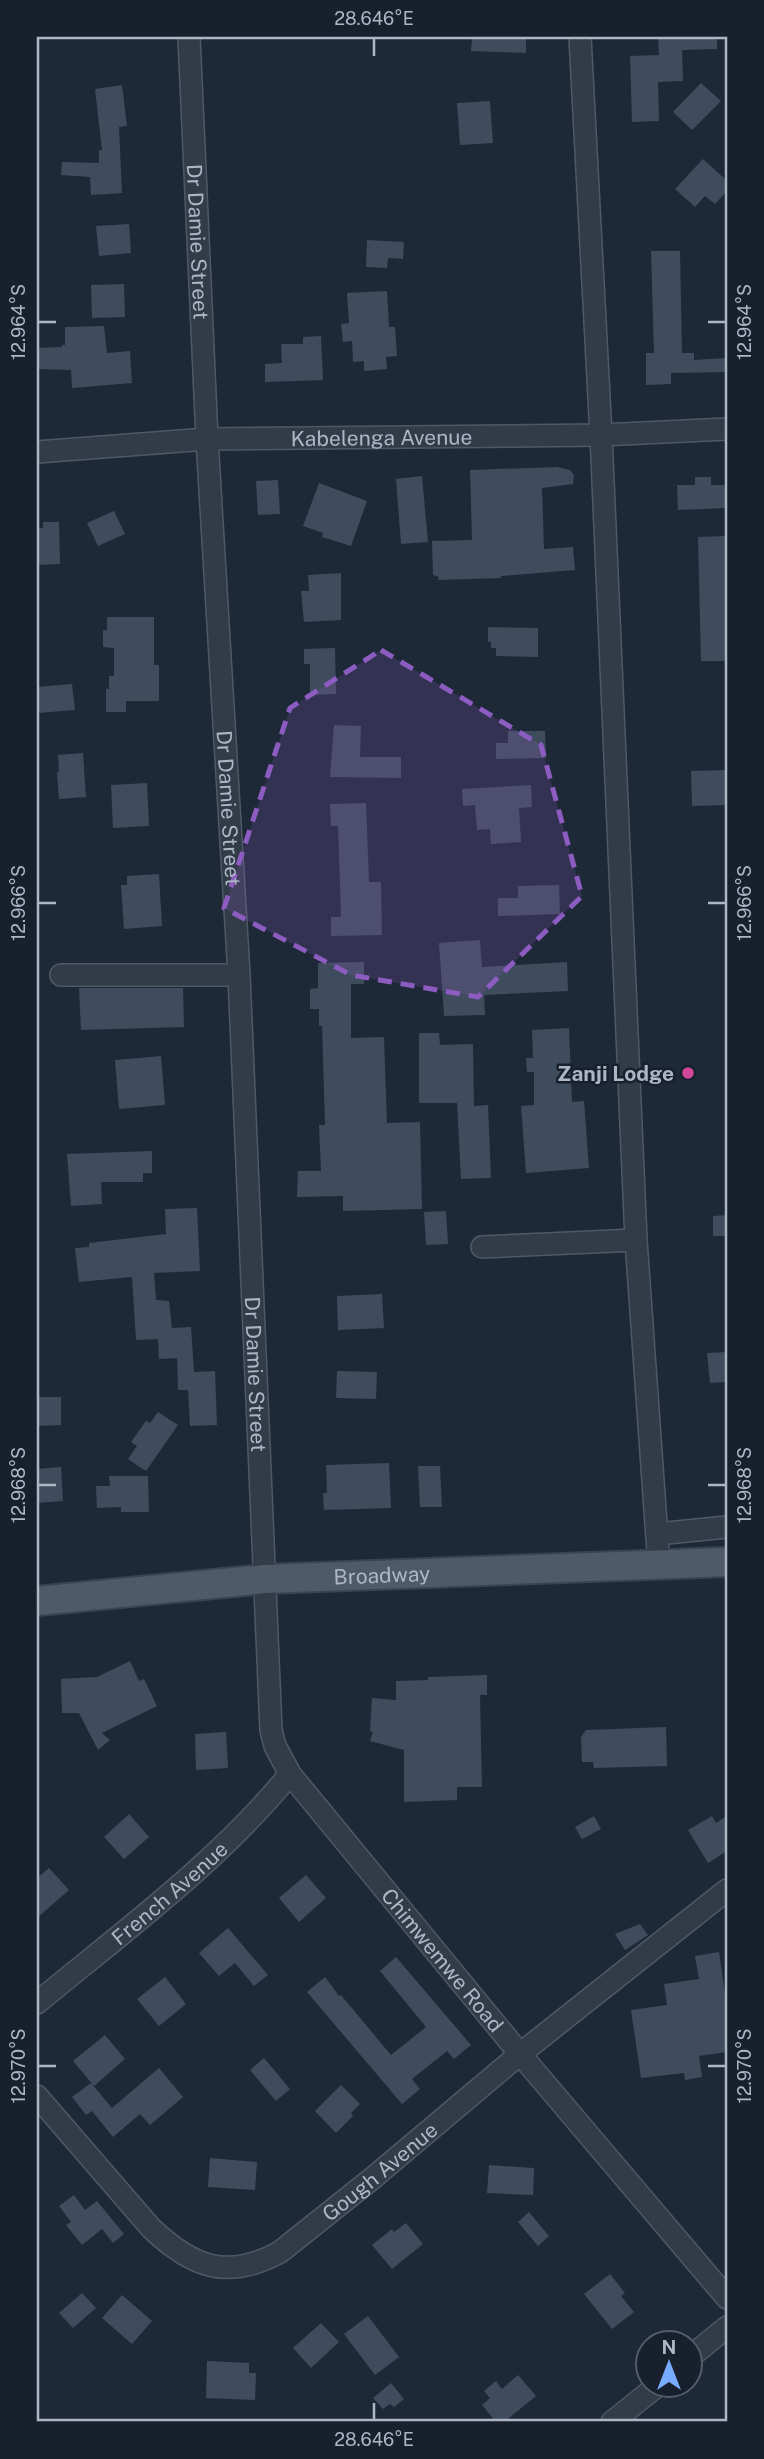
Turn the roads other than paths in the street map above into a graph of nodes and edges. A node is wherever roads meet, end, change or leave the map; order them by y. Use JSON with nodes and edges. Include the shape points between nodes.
{"nodes":[{"id":1,"x":189,"y":37,"type":"edge"},
{"id":2,"x":580,"y":37,"type":"edge"},
{"id":3,"x":727,"y":429,"type":"edge"},
{"id":4,"x":601,"y":435,"type":"junction"},
{"id":5,"x":207,"y":439,"type":"junction"},
{"id":6,"x":37,"y":452,"type":"edge"},
{"id":7,"x":61,"y":975,"type":"dead end"},
{"id":8,"x":239,"y":975,"type":"junction"},
{"id":9,"x":636,"y":1240,"type":"junction"},
{"id":10,"x":482,"y":1247,"type":"dead end"},
{"id":11,"x":727,"y":1527,"type":"edge"},
{"id":12,"x":657,"y":1534,"type":"junction"},
{"id":13,"x":727,"y":1562,"type":"edge"},
{"id":14,"x":659,"y":1566,"type":"junction"},
{"id":15,"x":265,"y":1579,"type":"junction"},
{"id":16,"x":37,"y":1601,"type":"edge"},
{"id":17,"x":290,"y":1774,"type":"junction"},
{"id":18,"x":727,"y":1890,"type":"edge"},
{"id":19,"x":37,"y":2003,"type":"edge"},
{"id":20,"x":520,"y":2054,"type":"junction"},
{"id":21,"x":37,"y":2096,"type":"edge"},
{"id":22,"x":727,"y":2298,"type":"edge"},
{"id":23,"x":727,"y":2327,"type":"edge"},
{"id":24,"x":704,"y":2346,"type":"edge"},
{"id":25,"x":639,"y":2400,"type":"edge"},
{"id":26,"x":612,"y":2422,"type":"edge"}],
"edges":[{"from":1,"to":5,"type":"street","name":"Dr Damie Street"},
{"from":2,"to":4,"type":"street"},
{"from":3,"to":4,"type":"street","name":"Kabelenga Avenue"},
{"from":4,"to":5,"type":"street","name":"Kabelenga Avenue"},
{"from":4,"to":9,"type":"street"},
{"from":5,"to":6,"type":"street","name":"Kabelenga Avenue"},
{"from":5,"to":8,"type":"street","name":"Dr Damie Street"},
{"from":7,"to":8,"type":"street"},
{"from":8,"to":15,"type":"street","name":"Dr Damie Street"},
{"from":9,"to":10,"type":"street"},
{"from":9,"to":12,"type":"street"},
{"from":11,"to":12,"type":"street"},
{"from":12,"to":14,"type":"street"},
{"from":13,"to":14,"type":"main road","name":"Broadway"},
{"from":14,"to":15,"type":"main road","name":"Broadway"},
{"from":15,"to":16,"type":"main road","name":"Broadway"},
{"from":15,"to":17,"type":"street","name":"Chimwemwe Road","via":[[271,1730]]},
{"from":17,"to":19,"type":"street","name":"French Avenue","via":[[205,1863]]},
{"from":17,"to":20,"type":"street","name":"Chimwemwe Road"},
{"from":18,"to":20,"type":"street","name":"Gough Avenue"},
{"from":20,"to":21,"type":"street","name":"Gough Avenue","via":[[280,2252],[235,2266],[204,2265],[171,2247]]},
{"from":20,"to":22,"type":"street","name":"Chimwemwe Road"},
{"from":23,"to":24,"type":"street"},
{"from":25,"to":26,"type":"street"}]}
